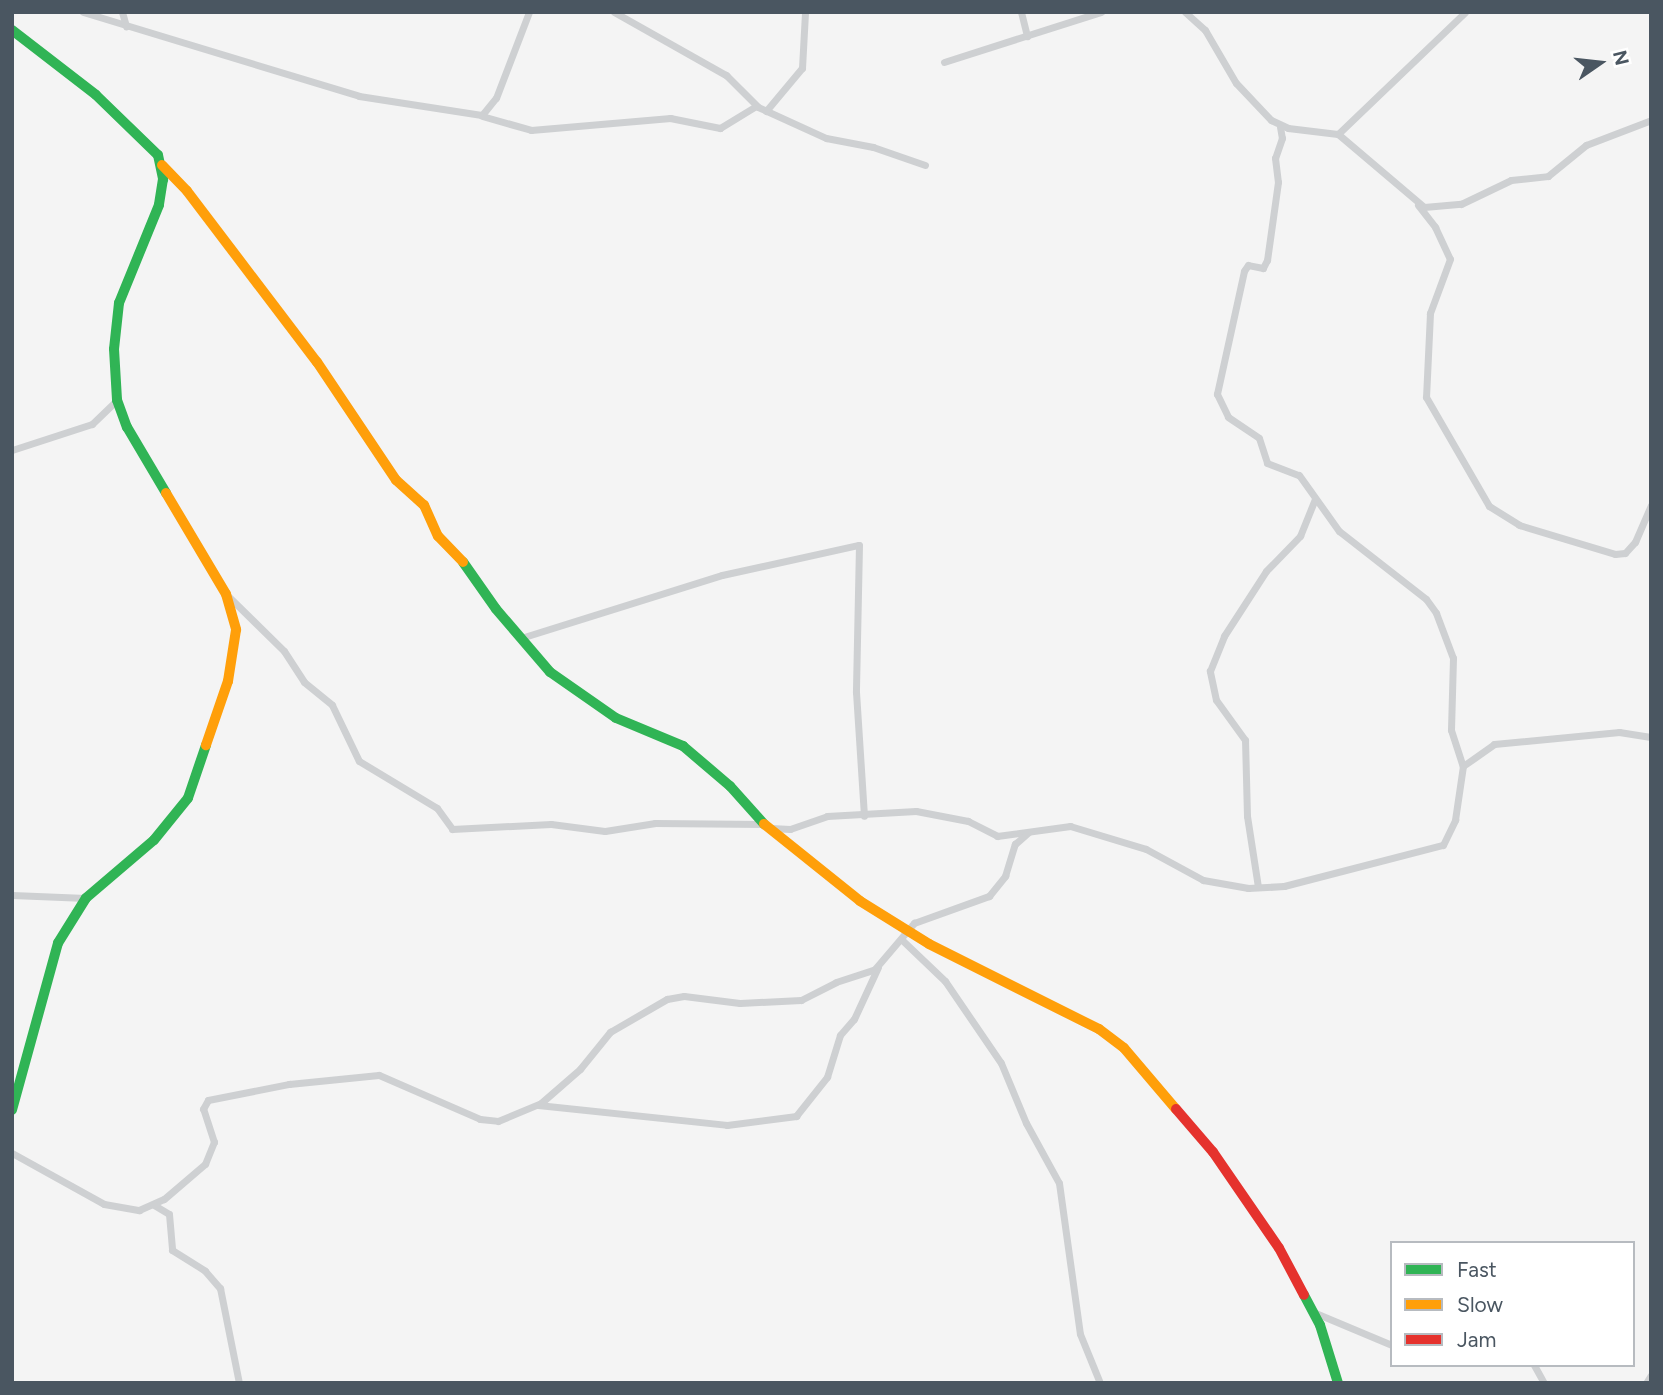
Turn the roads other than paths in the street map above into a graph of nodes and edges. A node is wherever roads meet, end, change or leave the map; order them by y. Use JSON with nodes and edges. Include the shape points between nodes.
{"nodes":[{"id":1,"x":83,"y":12,"type":"edge"},
{"id":2,"x":122,"y":12,"type":"edge"},
{"id":3,"x":529,"y":12,"type":"edge"},
{"id":4,"x":614,"y":12,"type":"edge"},
{"id":5,"x":806,"y":12,"type":"edge"},
{"id":6,"x":1021,"y":12,"type":"edge"},
{"id":7,"x":1101,"y":12,"type":"edge"},
{"id":8,"x":1185,"y":12,"type":"edge"},
{"id":9,"x":1465,"y":12,"type":"edge"},
{"id":10,"x":126,"y":26,"type":"junction"},
{"id":11,"x":12,"y":30,"type":"edge"},
{"id":12,"x":1027,"y":36,"type":"junction"},
{"id":13,"x":944,"y":62,"type":"dead end"},
{"id":14,"x":756,"y":106,"type":"junction"},
{"id":15,"x":766,"y":111,"type":"junction"},
{"id":16,"x":482,"y":116,"type":"junction"},
{"id":17,"x":1651,"y":120,"type":"edge"},
{"id":18,"x":1280,"y":127,"type":"junction"},
{"id":19,"x":1338,"y":134,"type":"junction"},
{"id":20,"x":162,"y":165,"type":"junction"},
{"id":21,"x":926,"y":165,"type":"dead end"},
{"id":22,"x":1417,"y":204,"type":"junction"},
{"id":23,"x":117,"y":400,"type":"junction"},
{"id":24,"x":12,"y":450,"type":"edge"},
{"id":25,"x":1315,"y":499,"type":"junction"},
{"id":26,"x":1651,"y":505,"type":"edge"},
{"id":27,"x":226,"y":594,"type":"junction"},
{"id":28,"x":524,"y":636,"type":"junction"},
{"id":29,"x":1651,"y":737,"type":"edge"},
{"id":30,"x":1463,"y":766,"type":"junction"},
{"id":31,"x":864,"y":816,"type":"junction"},
{"id":32,"x":765,"y":825,"type":"junction"},
{"id":33,"x":1028,"y":832,"type":"junction"},
{"id":34,"x":1258,"y":887,"type":"junction"},
{"id":35,"x":12,"y":895,"type":"edge"},
{"id":36,"x":86,"y":898,"type":"junction"},
{"id":37,"x":904,"y":935,"type":"junction"},
{"id":38,"x":878,"y":967,"type":"junction"},
{"id":39,"x":536,"y":1105,"type":"junction"},
{"id":40,"x":12,"y":1110,"type":"edge"},
{"id":41,"x":12,"y":1153,"type":"edge"},
{"id":42,"x":154,"y":1205,"type":"junction"},
{"id":43,"x":1313,"y":1312,"type":"junction"},
{"id":44,"x":1390,"y":1344,"type":"edge"},
{"id":45,"x":1535,"y":1367,"type":"edge"},
{"id":46,"x":1651,"y":1375,"type":"edge"},
{"id":47,"x":1336,"y":1381,"type":"edge"},
{"id":48,"x":239,"y":1383,"type":"edge"},
{"id":49,"x":1100,"y":1383,"type":"edge"},
{"id":50,"x":1545,"y":1383,"type":"edge"},
{"id":51,"x":1646,"y":1383,"type":"edge"}],
"edges":[{"from":1,"to":10,"type":"street"},
{"from":2,"to":10,"type":"street"},
{"from":3,"to":16,"type":"street","via":[[496,98]]},
{"from":4,"to":14,"type":"street","via":[[726,75]]},
{"from":5,"to":15,"type":"street","via":[[802,68]]},
{"from":6,"to":12,"type":"street"},
{"from":7,"to":12,"type":"street"},
{"from":8,"to":18,"type":"street","via":[[1205,30],[1236,83]]},
{"from":9,"to":19,"type":"street"},
{"from":10,"to":16,"type":"street","via":[[359,96]]},
{"from":11,"to":20,"type":"street","via":[[138,132]]},
{"from":12,"to":13,"type":"street"},
{"from":14,"to":15,"type":"street"},
{"from":14,"to":16,"type":"street","via":[[720,128],[670,118],[531,130]]},
{"from":15,"to":21,"type":"street","via":[[826,138],[873,147]]},
{"from":17,"to":22,"type":"street","via":[[1586,145],[1548,176],[1511,180],[1461,204]]},
{"from":18,"to":19,"type":"street"},
{"from":18,"to":25,"type":"street","via":[[1283,138],[1275,158],[1278,182],[1268,257],[1263,268],[1245,268],[1217,394],[1228,417],[1259,438],[1267,463],[1299,475]]},
{"from":19,"to":22,"type":"street","via":[[1371,158]]},
{"from":20,"to":23,"type":"street","via":[[159,205],[118,303],[114,349]]},
{"from":20,"to":28,"type":"street","via":[[187,191],[317,362],[397,481],[424,505],[438,536],[456,551],[496,609]]},
{"from":22,"to":26,"type":"street","via":[[1435,227],[1450,259],[1430,313],[1426,397],[1489,506],[1519,525],[1615,554],[1625,553],[1636,542]]},
{"from":23,"to":24,"type":"street","via":[[92,424]]},
{"from":23,"to":27,"type":"street","via":[[127,427]]},
{"from":25,"to":30,"type":"street","via":[[1339,531],[1426,599],[1445,628],[1455,671],[1451,730]]},
{"from":25,"to":34,"type":"street","via":[[1300,536],[1266,571],[1224,636],[1210,671],[1216,700],[1245,740],[1247,816]]},
{"from":27,"to":32,"type":"street","via":[[284,651],[304,682],[331,705],[359,761],[437,808],[452,829],[551,824],[605,831],[655,823]]},
{"from":27,"to":36,"type":"street","via":[[234,618],[235,647],[188,798],[154,840]]},
{"from":28,"to":31,"type":"street","via":[[722,575],[859,545],[856,692]]},
{"from":28,"to":32,"type":"street","via":[[560,680],[616,718],[682,746],[730,786]]},
{"from":29,"to":30,"type":"street","via":[[1619,732],[1501,742]]},
{"from":30,"to":34,"type":"street","via":[[1455,820],[1443,845],[1419,854],[1389,856],[1342,874]]},
{"from":31,"to":32,"type":"street","via":[[821,816],[785,829]]},
{"from":31,"to":33,"type":"street","via":[[928,813],[968,821],[992,835]]},
{"from":32,"to":37,"type":"street"},
{"from":33,"to":34,"type":"street","via":[[1070,826],[1146,849],[1203,880]]},
{"from":33,"to":37,"type":"street","via":[[1015,844],[1003,880],[989,895],[921,919]]},
{"from":35,"to":36,"type":"street"},
{"from":36,"to":40,"type":"street","via":[[67,924],[49,968]]},
{"from":37,"to":38,"type":"street"},
{"from":37,"to":43,"type":"street","via":[[1088,1023],[1124,1048],[1219,1160],[1279,1248]]},
{"from":37,"to":49,"type":"street","via":[[945,981],[1001,1063],[1026,1123],[1054,1172],[1061,1192],[1080,1334]]},
{"from":38,"to":39,"type":"street","via":[[801,1000],[667,999],[618,1024],[580,1069]]},
{"from":38,"to":39,"type":"street","via":[[854,1019],[840,1035],[827,1077],[793,1117],[727,1125]]},
{"from":39,"to":42,"type":"street","via":[[488,1121],[391,1078],[364,1074],[208,1100],[202,1105],[214,1137],[210,1154],[198,1173]]},
{"from":41,"to":42,"type":"street","via":[[104,1204],[131,1210]]},
{"from":42,"to":48,"type":"street","via":[[169,1214],[172,1250],[205,1271],[220,1288]]},
{"from":43,"to":44,"type":"street"},
{"from":43,"to":47,"type":"street"},
{"from":45,"to":50,"type":"street"},
{"from":46,"to":51,"type":"street"}]}
